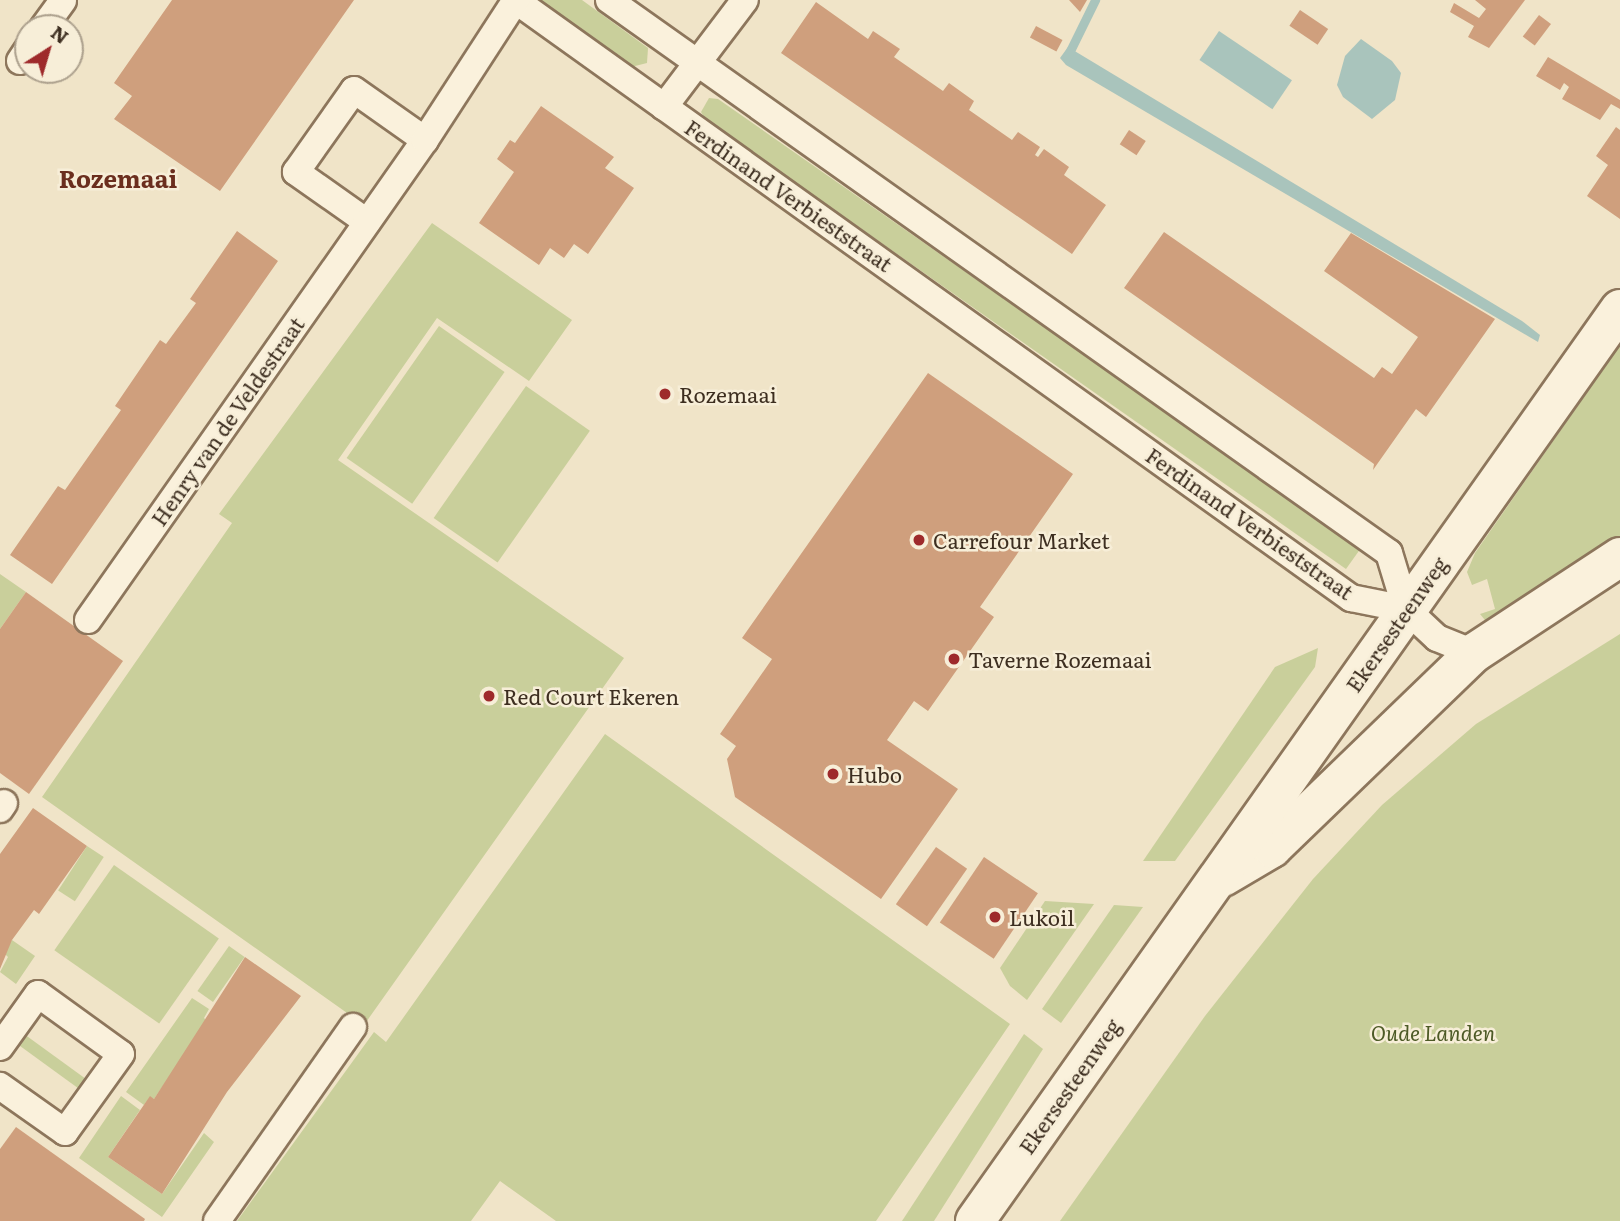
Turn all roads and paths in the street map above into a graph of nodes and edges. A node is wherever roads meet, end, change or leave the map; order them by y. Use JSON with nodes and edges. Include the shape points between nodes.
{"nodes":[{"id":1,"x":515,"y":0,"type":"edge"},
{"id":2,"x":609,"y":0,"type":"edge"},
{"id":3,"x":745,"y":0,"type":"edge"},
{"id":4,"x":696,"y":62,"type":"junction"},
{"id":5,"x":664,"y":107,"type":"junction"},
{"id":6,"x":425,"y":140,"type":"junction"},
{"id":7,"x":367,"y":222,"type":"junction"},
{"id":8,"x":1620,"y":309,"type":"edge"},
{"id":9,"x":1620,"y":557,"type":"edge"},
{"id":10,"x":1406,"y":609,"type":"junction"},
{"id":11,"x":88,"y":620,"type":"dead end"},
{"id":12,"x":1474,"y":653,"type":"junction"},
{"id":13,"x":1213,"y":883,"type":"junction"},
{"id":14,"x":354,"y":1027,"type":"dead end"},
{"id":15,"x":0,"y":1047,"type":"edge"},
{"id":16,"x":4,"y":1098,"type":"edge"},
{"id":17,"x":217,"y":1221,"type":"edge"},
{"id":18,"x":975,"y":1221,"type":"edge"}],
"edges":[{"from":1,"to":5,"type":"street","name":"Ferdinand Verbieststraat"},
{"from":1,"to":6,"type":"street","name":"Henry van de Veldestraat"},
{"from":2,"to":4,"type":"street"},
{"from":3,"to":4,"type":"street"},
{"from":4,"to":5,"type":"street"},
{"from":4,"to":10,"type":"street","via":[[1389,553]]},
{"from":5,"to":10,"type":"street","name":"Ferdinand Verbieststraat","via":[[1351,598]]},
{"from":6,"to":7,"type":"street","name":"Henry van de Veldestraat"},
{"from":6,"to":7,"type":"street","via":[[354,90],[296,172]]},
{"from":7,"to":11,"type":"street","name":"Henry van de Veldestraat"},
{"from":8,"to":10,"type":"main road","name":"Ekersesteenweg"},
{"from":9,"to":12,"type":"main road","name":"Ekersesteenweg"},
{"from":10,"to":12,"type":"street","via":[[1437,638]]},
{"from":10,"to":13,"type":"main road","name":"Ekersesteenweg"},
{"from":12,"to":13,"type":"main road","name":"Ekersesteenweg","via":[[1272,848]]},
{"from":13,"to":18,"type":"main road","name":"Ekersesteenweg"},
{"from":14,"to":17,"type":"street"},
{"from":15,"to":16,"type":"street","via":[[38,994],[121,1054],[65,1132]]}]}
